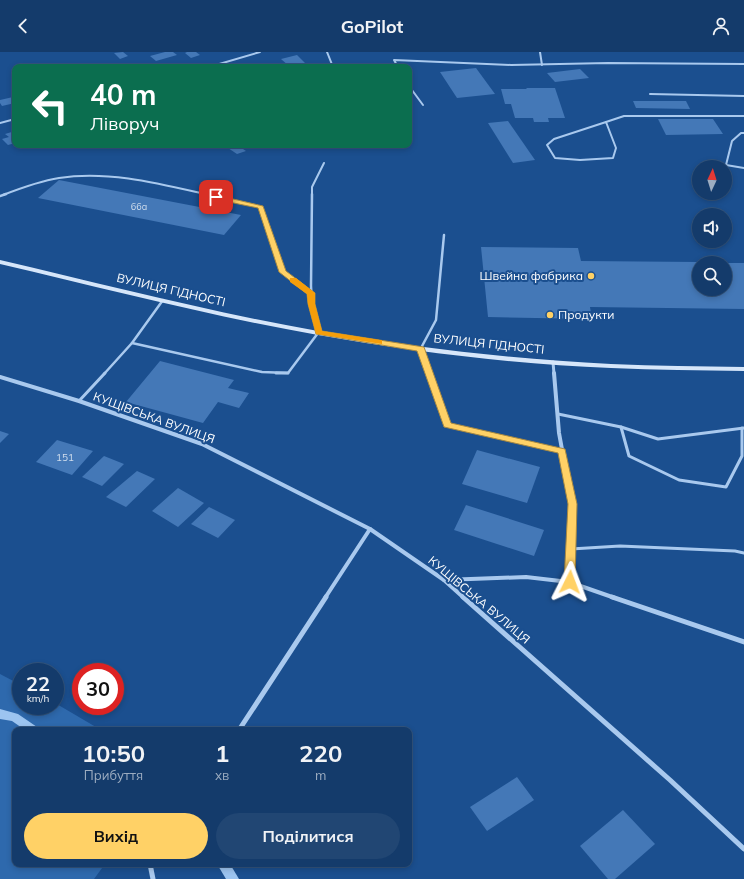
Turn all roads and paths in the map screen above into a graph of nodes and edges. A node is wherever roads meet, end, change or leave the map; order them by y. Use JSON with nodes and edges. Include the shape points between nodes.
{"nodes":[{"id":1,"x":260,"y":52,"type":"edge"},
{"id":2,"x":327,"y":52,"type":"edge"},
{"id":3,"x":540,"y":52,"type":"edge"},
{"id":4,"x":219,"y":64,"type":"edge"},
{"id":5,"x":332,"y":64,"type":"edge"},
{"id":6,"x":396,"y":64,"type":"edge"},
{"id":7,"x":744,"y":64,"type":"edge"},
{"id":8,"x":542,"y":65,"type":"junction"},
{"id":9,"x":412,"y":90,"type":"edge"},
{"id":10,"x":650,"y":94,"type":"dead end"},
{"id":11,"x":744,"y":96,"type":"edge"},
{"id":12,"x":423,"y":105,"type":"dead end"},
{"id":13,"x":744,"y":116,"type":"edge"},
{"id":14,"x":12,"y":120,"type":"edge"},
{"id":15,"x":606,"y":121,"type":"junction"},
{"id":16,"x":0,"y":123,"type":"edge"},
{"id":17,"x":744,"y":133,"type":"edge"},
{"id":18,"x":324,"y":163,"type":"dead end"},
{"id":19,"x":744,"y":168,"type":"edge"},
{"id":20,"x":0,"y":196,"type":"edge"},
{"id":21,"x":444,"y":235,"type":"dead end"},
{"id":22,"x":0,"y":262,"type":"edge"},
{"id":23,"x":311,"y":293,"type":"junction"},
{"id":24,"x":163,"y":300,"type":"junction"},
{"id":25,"x":318,"y":333,"type":"junction"},
{"id":26,"x":132,"y":343,"type":"junction"},
{"id":27,"x":421,"y":348,"type":"junction"},
{"id":28,"x":553,"y":362,"type":"junction"},
{"id":29,"x":744,"y":369,"type":"edge"},
{"id":30,"x":0,"y":377,"type":"edge"},
{"id":31,"x":79,"y":401,"type":"junction"},
{"id":32,"x":558,"y":414,"type":"junction"},
{"id":33,"x":621,"y":427,"type":"junction"},
{"id":34,"x":743,"y":428,"type":"edge"},
{"id":35,"x":562,"y":451,"type":"junction"},
{"id":36,"x":370,"y":529,"type":"junction"},
{"id":37,"x":571,"y":549,"type":"junction"},
{"id":38,"x":744,"y":553,"type":"edge"},
{"id":39,"x":444,"y":580,"type":"junction"},
{"id":40,"x":570,"y":582,"type":"junction"},
{"id":41,"x":744,"y":642,"type":"edge"},
{"id":42,"x":241,"y":727,"type":"edge"},
{"id":43,"x":744,"y":849,"type":"edge"},
{"id":44,"x":151,"y":867,"type":"edge"},
{"id":45,"x":153,"y":879,"type":"edge"}],
"edges":[{"from":1,"to":4,"type":"lane"},
{"from":2,"to":5,"type":"lane"},
{"from":3,"to":8,"type":"lane"},
{"from":6,"to":8,"type":"lane","via":[[394,60]]},
{"from":7,"to":8,"type":"lane"},
{"from":9,"to":12,"type":"lane"},
{"from":10,"to":11,"type":"lane"},
{"from":13,"to":15,"type":"lane","via":[[624,116]]},
{"from":14,"to":16,"type":"lane"},
{"from":15,"to":15,"type":"lane","via":[[616,148],[613,158],[555,158],[547,145],[554,139]]},
{"from":17,"to":19,"type":"lane","via":[[732,141],[726,165]]},
{"from":18,"to":23,"type":"lane","via":[[312,187]]},
{"from":20,"to":23,"type":"lane","via":[[35,184],[68,177],[127,178],[261,207],[282,272]]},
{"from":21,"to":27,"type":"lane","via":[[436,320]]},
{"from":22,"to":24,"type":"main road","name":"ВУЛИЦЯ ГІДНОСТІ"},
{"from":23,"to":25,"type":"lane"},
{"from":24,"to":25,"type":"main road","name":"ВУЛИЦЯ ГІДНОСТІ","via":[[219,314]]},
{"from":24,"to":26,"type":"lane"},
{"from":25,"to":26,"type":"lane","via":[[288,373],[262,372]]},
{"from":25,"to":27,"type":"main road","name":"ВУЛИЦЯ ГІДНОСТІ"},
{"from":26,"to":31,"type":"lane"},
{"from":27,"to":28,"type":"main road","name":"ВУЛИЦЯ ГІДНОСТІ"},
{"from":27,"to":35,"type":"lane","via":[[448,425]]},
{"from":28,"to":29,"type":"main road","name":"ВУЛИЦЯ ГІДНОСТІ"},
{"from":28,"to":32,"type":"street"},
{"from":30,"to":31,"type":"street","name":"КУЩІВСЬКА ВУЛИЦЯ"},
{"from":31,"to":36,"type":"street","name":"КУЩІВСЬКА ВУЛИЦЯ","via":[[202,444]]},
{"from":32,"to":33,"type":"lane"},
{"from":32,"to":35,"type":"street"},
{"from":33,"to":34,"type":"lane","via":[[658,439]]},
{"from":33,"to":34,"type":"lane","via":[[629,456],[679,480],[726,487],[742,456]]},
{"from":35,"to":37,"type":"street","via":[[572,504]]},
{"from":36,"to":39,"type":"street","name":"КУЩІВСЬКА ВУЛИЦЯ"},
{"from":36,"to":42,"type":"street"},
{"from":37,"to":38,"type":"lane","via":[[620,546]]},
{"from":37,"to":40,"type":"street"},
{"from":39,"to":40,"type":"street","via":[[526,577]]},
{"from":39,"to":43,"type":"street","name":"КУЩІВСЬКА ВУЛИЦЯ"},
{"from":40,"to":41,"type":"street"},
{"from":44,"to":45,"type":"street"}]}
